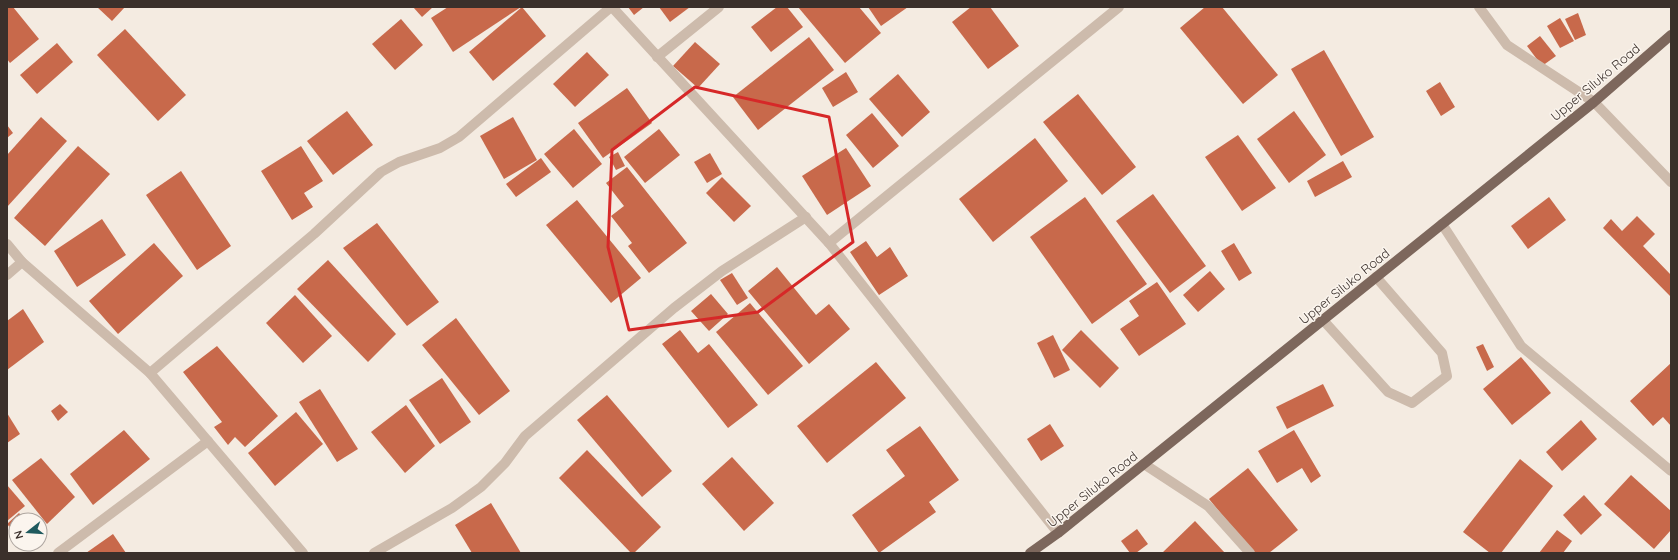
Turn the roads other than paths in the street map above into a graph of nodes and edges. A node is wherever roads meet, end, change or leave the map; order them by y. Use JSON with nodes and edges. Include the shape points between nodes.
{"nodes":[{"id":1,"x":612,"y":7,"type":"edge"},
{"id":2,"x":718,"y":7,"type":"edge"},
{"id":3,"x":1119,"y":7,"type":"edge"},
{"id":4,"x":1479,"y":7,"type":"edge"},
{"id":5,"x":1671,"y":35,"type":"edge"},
{"id":6,"x":657,"y":57,"type":"junction"},
{"id":7,"x":1594,"y":102,"type":"junction"},
{"id":8,"x":1671,"y":182,"type":"edge"},
{"id":9,"x":806,"y":217,"type":"junction"},
{"id":10,"x":1442,"y":224,"type":"junction"},
{"id":11,"x":829,"y":243,"type":"junction"},
{"id":12,"x":7,"y":244,"type":"edge"},
{"id":13,"x":22,"y":262,"type":"junction"},
{"id":14,"x":7,"y":275,"type":"edge"},
{"id":15,"x":1376,"y":277,"type":"junction"},
{"id":16,"x":1323,"y":320,"type":"junction"},
{"id":17,"x":150,"y":373,"type":"junction"},
{"id":18,"x":208,"y":441,"type":"junction"},
{"id":19,"x":1144,"y":464,"type":"junction"},
{"id":20,"x":1671,"y":470,"type":"edge"},
{"id":21,"x":1058,"y":533,"type":"junction"},
{"id":22,"x":58,"y":553,"type":"edge"},
{"id":23,"x":303,"y":553,"type":"edge"},
{"id":24,"x":374,"y":553,"type":"edge"},
{"id":25,"x":1030,"y":553,"type":"edge"},
{"id":26,"x":1250,"y":553,"type":"edge"}],
"edges":[{"from":1,"to":6,"type":"street"},
{"from":1,"to":17,"type":"street","via":[[459,137],[440,148],[399,162],[381,172],[314,234]]},
{"from":2,"to":6,"type":"street"},
{"from":3,"to":11,"type":"street"},
{"from":4,"to":7,"type":"street","via":[[1507,45]]},
{"from":5,"to":7,"type":"main road","name":"Upper Siluko Road"},
{"from":6,"to":9,"type":"street"},
{"from":7,"to":8,"type":"street"},
{"from":7,"to":10,"type":"main road","name":"Upper Siluko Road"},
{"from":9,"to":11,"type":"street"},
{"from":9,"to":24,"type":"street","via":[[722,271],[674,308],[525,436],[505,463],[481,487],[452,508]]},
{"from":10,"to":15,"type":"main road","name":"Upper Siluko Road"},
{"from":10,"to":20,"type":"street","via":[[1521,346]]},
{"from":11,"to":21,"type":"street"},
{"from":12,"to":13,"type":"street"},
{"from":13,"to":14,"type":"street"},
{"from":13,"to":17,"type":"street"},
{"from":15,"to":16,"type":"main road","name":"Upper Siluko Road"},
{"from":15,"to":16,"type":"street","via":[[1442,353],[1446,376],[1412,403],[1388,392]]},
{"from":16,"to":19,"type":"main road","name":"Upper Siluko Road"},
{"from":17,"to":18,"type":"street"},
{"from":18,"to":22,"type":"street"},
{"from":18,"to":23,"type":"street"},
{"from":19,"to":21,"type":"main road","name":"Upper Siluko Road"},
{"from":19,"to":26,"type":"street","via":[[1208,506]]},
{"from":21,"to":25,"type":"main road","name":"Upper Siluko Road"}]}
